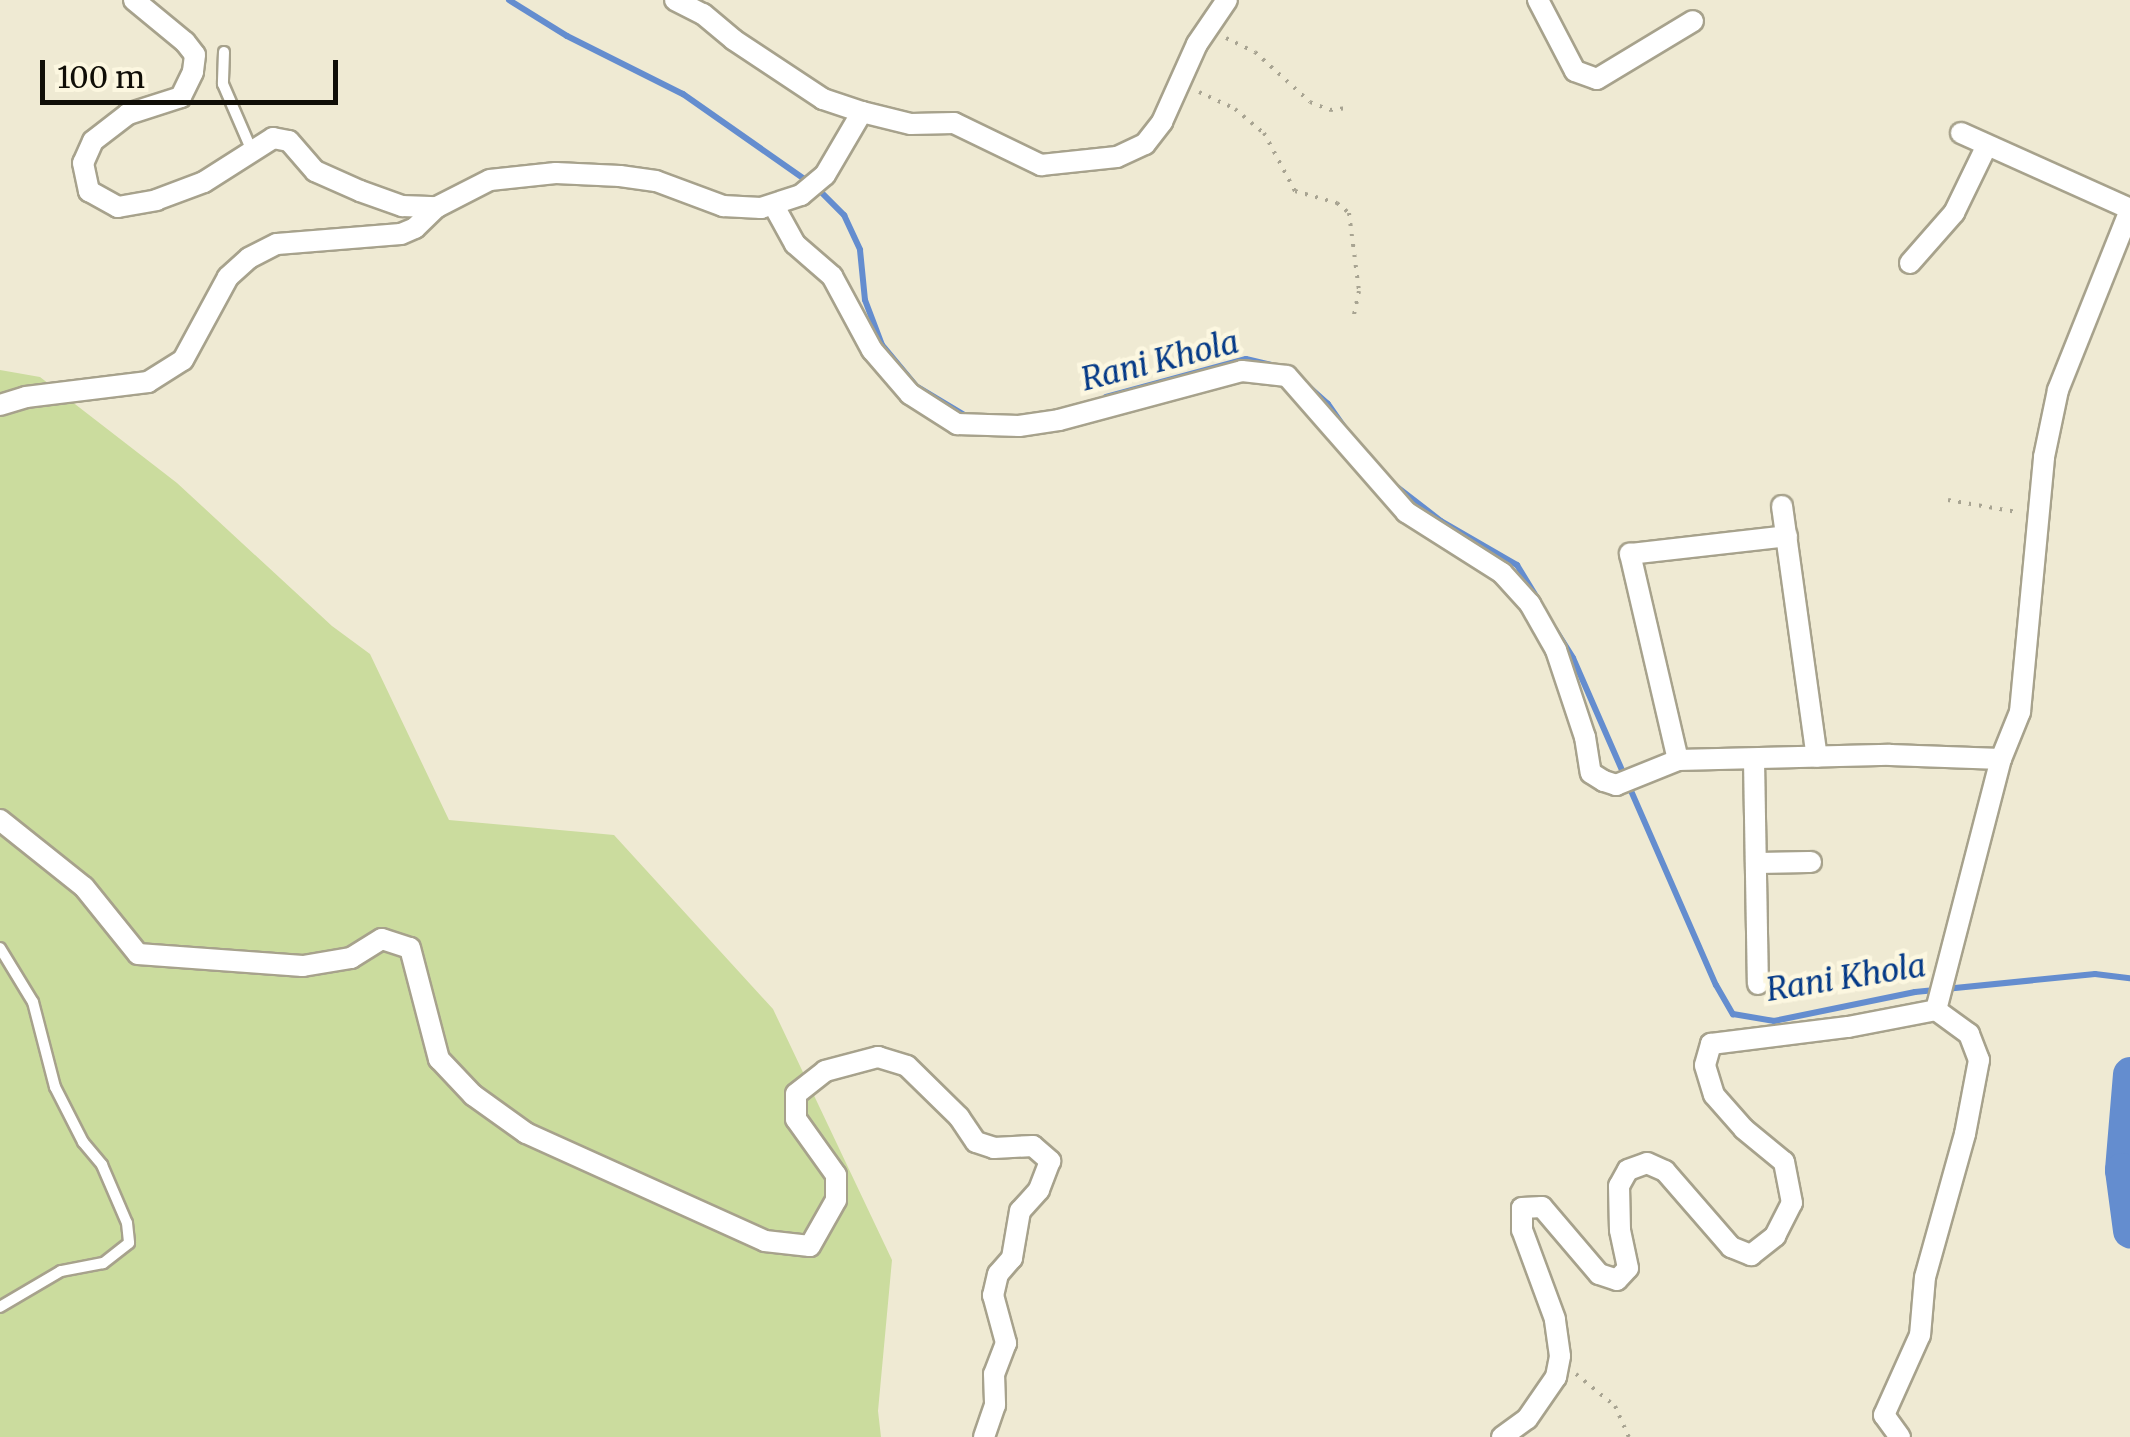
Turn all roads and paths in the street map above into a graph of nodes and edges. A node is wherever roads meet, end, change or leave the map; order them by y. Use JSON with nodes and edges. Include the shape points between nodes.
{"nodes":[{"id":1,"x":134,"y":0,"type":"edge"},
{"id":2,"x":675,"y":0,"type":"edge"},
{"id":3,"x":1227,"y":0,"type":"edge"},
{"id":4,"x":1538,"y":0,"type":"edge"},
{"id":5,"x":1692,"y":21,"type":"dead end"},
{"id":6,"x":1205,"y":29,"type":"junction"},
{"id":7,"x":224,"y":52,"type":"dead end"},
{"id":8,"x":1176,"y":85,"type":"junction"},
{"id":9,"x":1347,"y":108,"type":"dead end"},
{"id":10,"x":862,"y":112,"type":"junction"},
{"id":11,"x":1960,"y":132,"type":"dead end"},
{"id":12,"x":1986,"y":147,"type":"junction"},
{"id":13,"x":252,"y":150,"type":"junction"},
{"id":14,"x":774,"y":206,"type":"junction"},
{"id":15,"x":438,"y":207,"type":"junction"},
{"id":16,"x":2130,"y":210,"type":"edge"},
{"id":17,"x":1910,"y":263,"type":"dead end"},
{"id":18,"x":1352,"y":320,"type":"dead end"},
{"id":19,"x":0,"y":405,"type":"edge"},
{"id":20,"x":1948,"y":500,"type":"dead end"},
{"id":21,"x":1782,"y":506,"type":"dead end"},
{"id":22,"x":2038,"y":516,"type":"junction"},
{"id":23,"x":1787,"y":536,"type":"junction"},
{"id":24,"x":1817,"y":757,"type":"junction"},
{"id":25,"x":2002,"y":759,"type":"junction"},
{"id":26,"x":1678,"y":760,"type":"junction"},
{"id":27,"x":1754,"y":760,"type":"junction"},
{"id":28,"x":0,"y":820,"type":"edge"},
{"id":29,"x":1811,"y":862,"type":"dead end"},
{"id":30,"x":1756,"y":863,"type":"junction"},
{"id":31,"x":0,"y":948,"type":"edge"},
{"id":32,"x":1758,"y":984,"type":"dead end"},
{"id":33,"x":1938,"y":1003,"type":"junction"},
{"id":34,"x":0,"y":1308,"type":"edge"},
{"id":35,"x":1558,"y":1366,"type":"junction"},
{"id":36,"x":984,"y":1437,"type":"edge"},
{"id":37,"x":1502,"y":1437,"type":"edge"},
{"id":38,"x":1629,"y":1437,"type":"edge"},
{"id":39,"x":1900,"y":1437,"type":"edge"}],
"edges":[{"from":1,"to":13,"type":"street","via":[[195,54],[193,72],[181,97],[128,114],[94,141],[83,163],[89,191],[118,206],[156,200],[204,182]]},
{"from":2,"to":10,"type":"street","via":[[823,98]]},
{"from":3,"to":6,"type":"street"},
{"from":4,"to":5,"type":"street","via":[[1574,71],[1596,80]]},
{"from":6,"to":8,"type":"street"},
{"from":6,"to":9,"type":"path","via":[[1255,52],[1310,102]]},
{"from":7,"to":13,"type":"lane","via":[[223,84]]},
{"from":8,"to":10,"type":"street","via":[[1145,144],[1085,162],[1041,165],[954,123],[911,124]]},
{"from":8,"to":18,"type":"path","via":[[1235,109],[1264,133],[1295,190],[1349,213],[1359,291]]},
{"from":10,"to":14,"type":"street","via":[[825,175]]},
{"from":11,"to":12,"type":"street"},
{"from":12,"to":16,"type":"street"},
{"from":12,"to":17,"type":"street","via":[[1954,213]]},
{"from":13,"to":15,"type":"street","via":[[273,138],[289,141],[315,171],[402,206]]},
{"from":14,"to":15,"type":"street","via":[[722,206],[656,181],[556,173],[490,180]]},
{"from":14,"to":26,"type":"street","via":[[795,244],[832,276],[872,350],[910,394],[958,424],[1060,420],[1242,371],[1288,376],[1406,512],[1502,573],[1530,604],[1556,650],[1591,773],[1616,785]]},
{"from":15,"to":19,"type":"street","via":[[401,234],[277,244],[249,258],[221,288],[183,360],[148,382]]},
{"from":16,"to":22,"type":"street","via":[[2058,390]]},
{"from":20,"to":22,"type":"path"},
{"from":21,"to":23,"type":"street"},
{"from":22,"to":25,"type":"street","via":[[2020,712]]},
{"from":23,"to":24,"type":"street"},
{"from":23,"to":26,"type":"street","via":[[1630,554]]},
{"from":24,"to":25,"type":"street"},
{"from":24,"to":27,"type":"street"},
{"from":25,"to":33,"type":"street"},
{"from":26,"to":27,"type":"street"},
{"from":27,"to":30,"type":"street"},
{"from":28,"to":36,"type":"street","via":[[84,888],[138,954],[303,966],[352,958],[382,940],[410,948],[439,1059],[472,1095],[526,1133],[765,1241],[810,1246],[836,1200],[836,1174],[796,1119],[796,1094],[825,1071],[878,1057],[907,1066],[976,1142],[1033,1146],[1050,1161],[1039,1190],[1020,1211],[1012,1258],[998,1274],[993,1296],[1006,1343]]},
{"from":29,"to":30,"type":"street"},
{"from":30,"to":32,"type":"street"},
{"from":31,"to":34,"type":"lane","via":[[33,1002],[55,1086],[102,1165],[130,1243],[103,1263],[61,1271]]},
{"from":33,"to":35,"type":"street","via":[[1848,1027],[1711,1044],[1706,1065],[1714,1095],[1784,1162],[1792,1203],[1776,1236],[1752,1254],[1731,1247],[1665,1170],[1647,1163],[1628,1170],[1619,1186],[1628,1268],[1617,1280],[1598,1274],[1542,1207],[1522,1208],[1522,1230],[1555,1319]]},
{"from":33,"to":39,"type":"street","via":[[1969,1034],[1979,1060],[1925,1277],[1920,1336],[1884,1415]]},
{"from":35,"to":37,"type":"street","via":[[1527,1419]]},
{"from":35,"to":38,"type":"path","via":[[1586,1378],[1615,1406]]}]}
